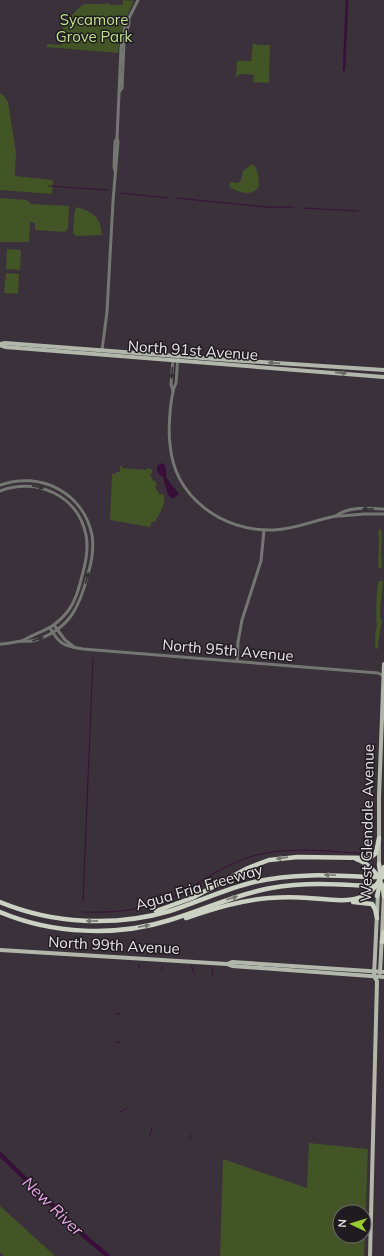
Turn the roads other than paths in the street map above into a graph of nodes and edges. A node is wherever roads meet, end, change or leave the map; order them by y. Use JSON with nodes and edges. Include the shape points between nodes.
{"nodes":[{"id":1,"x":138,"y":0,"type":"edge"},
{"id":2,"x":0,"y":344,"type":"edge"},
{"id":3,"x":33,"y":347,"type":"junction"},
{"id":4,"x":102,"y":350,"type":"junction"},
{"id":5,"x":76,"y":353,"type":"junction"},
{"id":6,"x":175,"y":358,"type":"junction"},
{"id":7,"x":229,"y":360,"type":"junction"},
{"id":8,"x":213,"y":363,"type":"junction"},
{"id":9,"x":324,"y":366,"type":"junction"},
{"id":10,"x":384,"y":370,"type":"edge"},
{"id":11,"x":323,"y":372,"type":"junction"},
{"id":12,"x":384,"y":377,"type":"edge"},
{"id":13,"x":0,"y":484,"type":"edge"},
{"id":14,"x":0,"y":491,"type":"edge"},
{"id":15,"x":384,"y":509,"type":"edge"},
{"id":16,"x":384,"y":514,"type":"edge"},
{"id":17,"x":336,"y":516,"type":"junction"},
{"id":18,"x":264,"y":530,"type":"junction"},
{"id":19,"x":54,"y":625,"type":"junction"},
{"id":20,"x":50,"y":628,"type":"junction"},
{"id":21,"x":57,"y":629,"type":"junction"},
{"id":22,"x":52,"y":632,"type":"junction"},
{"id":23,"x":22,"y":641,"type":"junction"},
{"id":24,"x":0,"y":644,"type":"edge"},
{"id":25,"x":76,"y":648,"type":"junction"},
{"id":26,"x":237,"y":662,"type":"junction"},
{"id":27,"x":384,"y":664,"type":"edge"},
{"id":28,"x":384,"y":671,"type":"edge"},
{"id":29,"x":378,"y":673,"type":"junction"},
{"id":30,"x":384,"y":676,"type":"edge"},
{"id":31,"x":380,"y":838,"type":"junction"},
{"id":32,"x":349,"y":858,"type":"junction"},
{"id":33,"x":379,"y":864,"type":"joint"},
{"id":34,"x":384,"y":867,"type":"edge"},
{"id":35,"x":382,"y":881,"type":"edge"},
{"id":36,"x":384,"y":891,"type":"edge"},
{"id":37,"x":378,"y":896,"type":"joint"},
{"id":38,"x":384,"y":897,"type":"edge"},
{"id":39,"x":343,"y":900,"type":"junction"},
{"id":40,"x":0,"y":902,"type":"edge"},
{"id":41,"x":0,"y":912,"type":"edge"},
{"id":42,"x":0,"y":916,"type":"edge"},
{"id":43,"x":131,"y":918,"type":"junction"},
{"id":44,"x":377,"y":918,"type":"junction"},
{"id":45,"x":169,"y":921,"type":"junction"},
{"id":46,"x":50,"y":926,"type":"junction"},
{"id":47,"x":384,"y":932,"type":"edge"},
{"id":48,"x":382,"y":942,"type":"junction"},
{"id":49,"x":0,"y":950,"type":"edge"},
{"id":50,"x":301,"y":968,"type":"junction"},
{"id":51,"x":330,"y":968,"type":"junction"},
{"id":52,"x":338,"y":969,"type":"junction"},
{"id":53,"x":382,"y":971,"type":"edge"},
{"id":54,"x":333,"y":973,"type":"junction"},
{"id":55,"x":374,"y":973,"type":"junction"},
{"id":56,"x":382,"y":976,"type":"edge"},
{"id":57,"x":377,"y":981,"type":"junction"},
{"id":58,"x":370,"y":1256,"type":"edge"}],
"edges":[{"from":1,"to":4,"type":"street","via":[[129,18],[124,43],[107,312]]},
{"from":2,"to":3,"type":"main road","name":"North 91st Avenue","via":[[5,347]]},
{"from":3,"to":4,"type":"main road","name":"North 91st Avenue"},
{"from":3,"to":5,"type":"main road","name":"North 91st Avenue"},
{"from":4,"to":5,"type":"main road"},
{"from":4,"to":6,"type":"main road","name":"North 91st Avenue"},
{"from":5,"to":6,"type":"main road","name":"North 91st Avenue"},
{"from":6,"to":7,"type":"main road","name":"North 91st Avenue"},
{"from":6,"to":8,"type":"main road","name":"North 91st Avenue"},
{"from":6,"to":18,"type":"street","via":[[169,436],[176,472],[185,488],[202,508],[220,519]]},
{"from":7,"to":8,"type":"main road"},
{"from":9,"to":7,"type":"main road","name":"North 91st Avenue","one_way":true},
{"from":8,"to":11,"type":"main road","name":"North 91st Avenue"},
{"from":9,"to":10,"type":"main road","name":"North 91st Avenue"},
{"from":9,"to":11,"type":"main road"},
{"from":11,"to":12,"type":"main road","name":"North 91st Avenue","one_way":true},
{"from":21,"to":13,"type":"street","one_way":true,"via":[[74,612],[84,591],[92,554],[88,521],[75,502],[55,487],[27,480]]},
{"from":14,"to":19,"type":"street","one_way":true,"via":[[25,486],[50,491],[60,496],[76,511],[83,526],[87,550],[79,588],[70,608]]},
{"from":15,"to":17,"type":"street","one_way":true,"via":[[353,510],[341,512]]},
{"from":16,"to":17,"type":"street"},
{"from":17,"to":18,"type":"street","via":[[289,528]]},
{"from":18,"to":26,"type":"street","via":[[261,561],[242,620]]},
{"from":19,"to":20,"type":"street"},
{"from":19,"to":21,"type":"street"},
{"from":20,"to":22,"type":"street","name":"North 95th Avenue"},
{"from":20,"to":23,"type":"street"},
{"from":21,"to":22,"type":"street"},
{"from":21,"to":25,"type":"street","via":[[65,640]]},
{"from":23,"to":22,"type":"street","one_way":true,"via":[[36,641]]},
{"from":22,"to":25,"type":"street","name":"North 95th Avenue","via":[[64,644]]},
{"from":23,"to":24,"type":"street"},
{"from":25,"to":26,"type":"street","name":"North 95th Avenue"},
{"from":26,"to":29,"type":"street","name":"North 95th Avenue"},
{"from":27,"to":28,"type":"main road","name":"West Glendale Avenue"},
{"from":28,"to":29,"type":"street","name":"North 95th Avenue"},
{"from":28,"to":30,"type":"main road","name":"West Glendale Avenue"},
{"from":29,"to":30,"type":"street","name":"North 95th Avenue"},
{"from":30,"to":31,"type":"main road","name":"West Glendale Avenue","via":[[379,796]]},
{"from":31,"to":32,"type":"highway","via":[[376,853],[372,857]]},
{"from":31,"to":33,"type":"main road","name":"West Glendale Avenue"},
{"from":32,"to":35,"type":"highway","via":[[363,862]]},
{"from":32,"to":43,"type":"highway","one_way":true,"via":[[291,857],[264,862],[192,898]]},
{"from":33,"to":35,"type":"highway"},
{"from":34,"to":35,"type":"highway"},
{"from":35,"to":37,"type":"highway"},
{"from":35,"to":38,"type":"highway"},
{"from":35,"to":39,"type":"highway","via":[[368,894]]},
{"from":35,"to":43,"type":"highway","name":"Agua Fria Freeway","one_way":true,"bridge":true,"via":[[369,876],[284,876],[253,882],[169,911]]},
{"from":45,"to":35,"type":"highway","name":"Agua Fria Freeway","one_way":true,"bridge":true,"via":[[271,888],[317,883],[368,886]]},
{"from":36,"to":38,"type":"main road","name":"West Glendale Avenue"},
{"from":37,"to":44,"type":"main road","name":"West Glendale Avenue"},
{"from":38,"to":48,"type":"main road","name":"West Glendale Avenue"},
{"from":39,"to":44,"type":"highway","via":[[371,903]]},
{"from":39,"to":45,"type":"highway","via":[[258,899]]},
{"from":43,"to":40,"type":"highway","name":"Agua Fria Freeway","one_way":true,"via":[[72,920],[35,914]]},
{"from":41,"to":46,"type":"highway","name":"Agua Fria Freeway"},
{"from":42,"to":46,"type":"highway","via":[[36,926]]},
{"from":44,"to":55,"type":"main road","name":"West Glendale Avenue"},
{"from":46,"to":45,"type":"highway","name":"Agua Fria Freeway","one_way":true,"via":[[107,930],[129,929]]},
{"from":47,"to":48,"type":"highway"},
{"from":48,"to":53,"type":"main road","name":"West Glendale Avenue"},
{"from":49,"to":50,"type":"main road","name":"North 99th Avenue"},
{"from":50,"to":51,"type":"main road","name":"North 99th Avenue"},
{"from":50,"to":54,"type":"main road","name":"North 99th Avenue"},
{"from":51,"to":52,"type":"main road","name":"North 99th Avenue"},
{"from":51,"to":54,"type":"main road"},
{"from":52,"to":54,"type":"main road"},
{"from":52,"to":55,"type":"main road","name":"North 99th Avenue"},
{"from":53,"to":55,"type":"main road","name":"North 99th Avenue"},
{"from":53,"to":56,"type":"main road","name":"West Glendale Avenue"},
{"from":54,"to":55,"type":"main road","name":"North 99th Avenue"},
{"from":55,"to":56,"type":"main road","name":"North 99th Avenue"},
{"from":55,"to":57,"type":"main road"},
{"from":56,"to":57,"type":"main road"},
{"from":57,"to":58,"type":"main road"}]}
